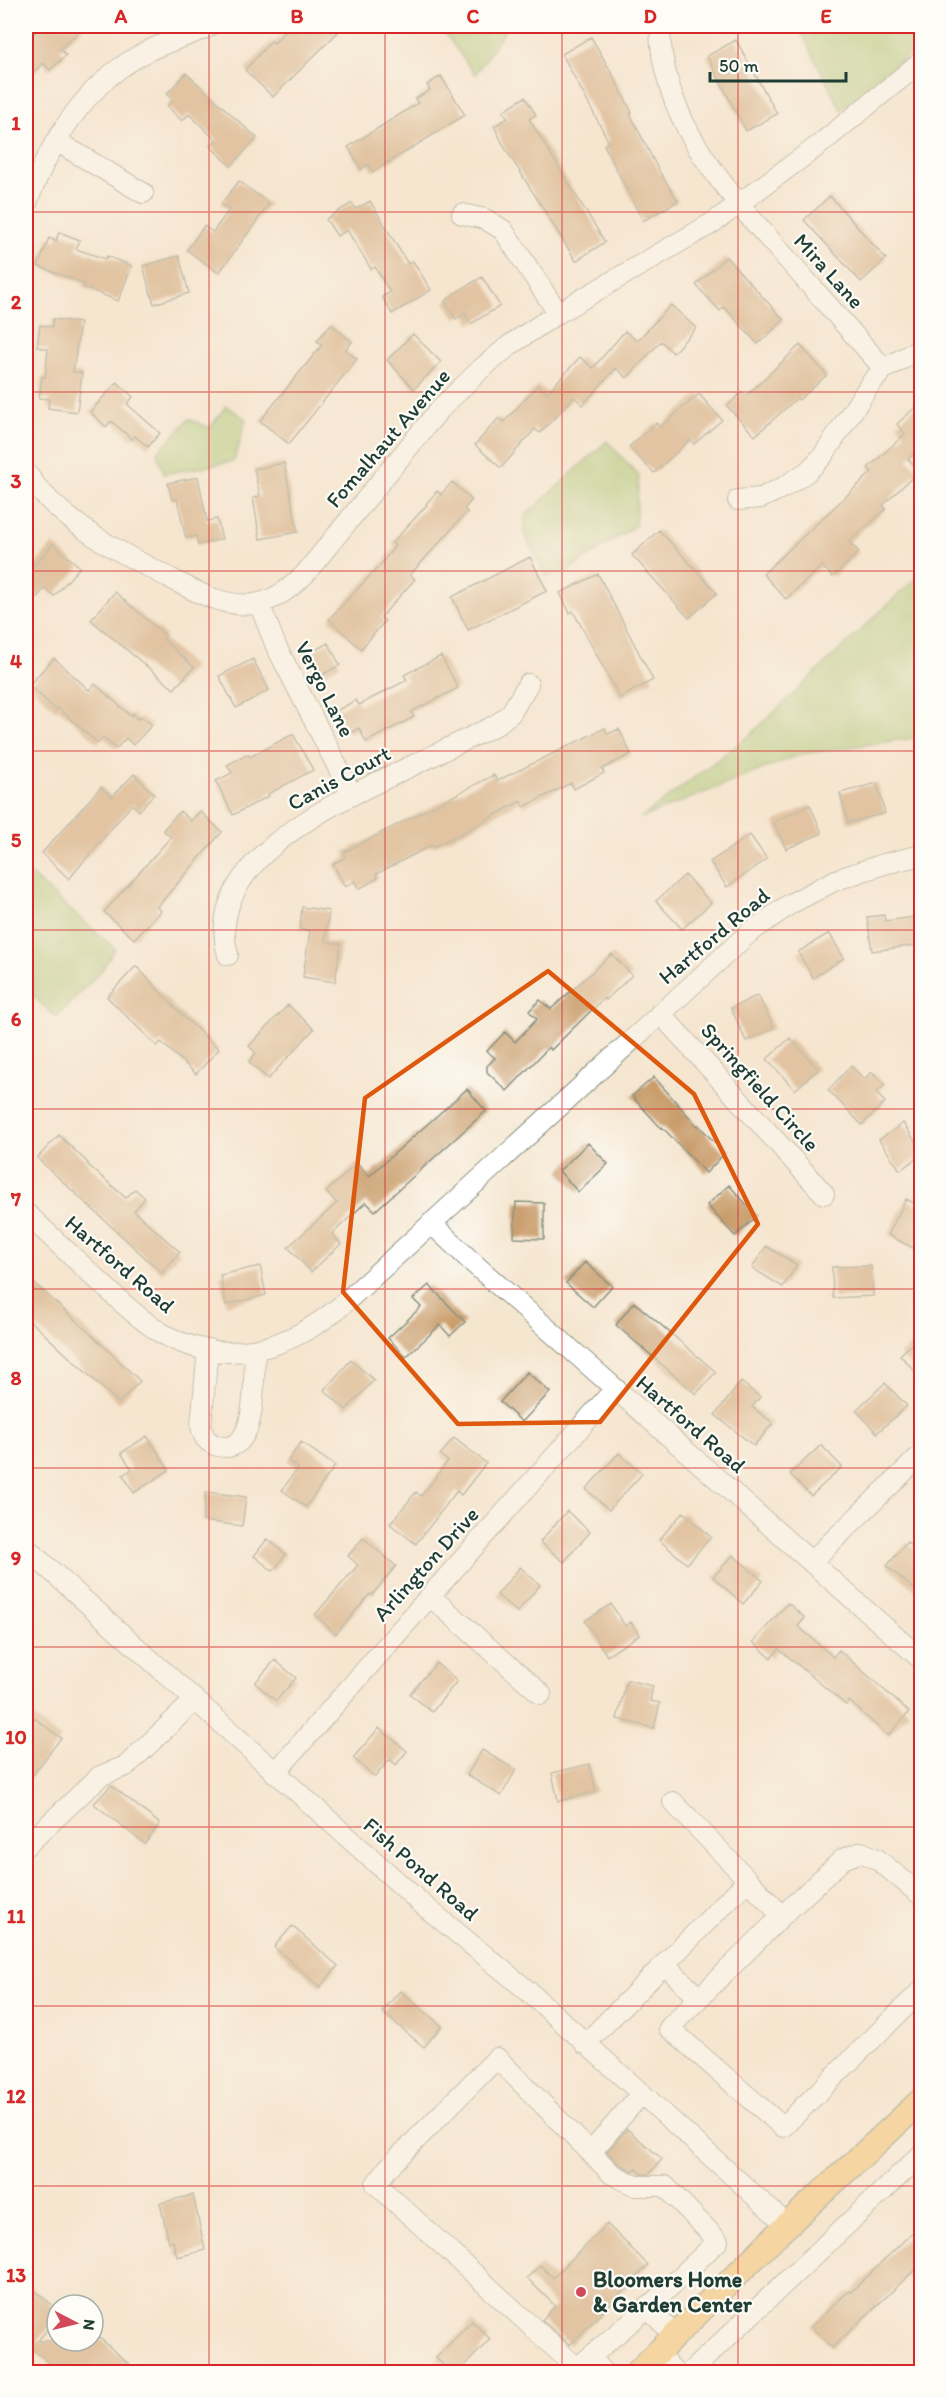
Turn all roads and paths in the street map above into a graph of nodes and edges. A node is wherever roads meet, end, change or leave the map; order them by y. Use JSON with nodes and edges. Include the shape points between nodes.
{"nodes":[{"id":1,"x":210,"y":26,"type":"edge"},
{"id":2,"x":660,"y":26,"type":"edge"},
{"id":3,"x":921,"y":61,"type":"edge"},
{"id":4,"x":56,"y":141,"type":"junction"},
{"id":5,"x":143,"y":193,"type":"dead end"},
{"id":6,"x":739,"y":204,"type":"junction"},
{"id":7,"x":26,"y":205,"type":"edge"},
{"id":8,"x":462,"y":214,"type":"dead end"},
{"id":9,"x":558,"y":313,"type":"junction"},
{"id":10,"x":921,"y":348,"type":"edge"},
{"id":11,"x":884,"y":369,"type":"junction"},
{"id":12,"x":28,"y":484,"type":"edge"},
{"id":13,"x":738,"y":500,"type":"dead end"},
{"id":14,"x":259,"y":603,"type":"junction"},
{"id":15,"x":528,"y":684,"type":"dead end"},
{"id":16,"x":352,"y":795,"type":"junction"},
{"id":17,"x":921,"y":855,"type":"edge"},
{"id":18,"x":228,"y":955,"type":"dead end"},
{"id":19,"x":660,"y":1012,"type":"junction"},
{"id":20,"x":824,"y":1194,"type":"dead end"},
{"id":21,"x":26,"y":1214,"type":"edge"},
{"id":22,"x":431,"y":1223,"type":"junction"},
{"id":23,"x":208,"y":1349,"type":"junction"},
{"id":24,"x":255,"y":1351,"type":"junction"},
{"id":25,"x":615,"y":1389,"type":"junction"},
{"id":26,"x":921,"y":1454,"type":"edge"},
{"id":27,"x":26,"y":1548,"type":"edge"},
{"id":28,"x":811,"y":1562,"type":"junction"},
{"id":29,"x":430,"y":1596,"type":"junction"},
{"id":30,"x":921,"y":1660,"type":"edge"},
{"id":31,"x":541,"y":1695,"type":"dead end"},
{"id":32,"x":195,"y":1700,"type":"junction"},
{"id":33,"x":275,"y":1773,"type":"junction"},
{"id":34,"x":673,"y":1803,"type":"dead end"},
{"id":35,"x":26,"y":1846,"type":"edge"},
{"id":36,"x":748,"y":1880,"type":"junction"},
{"id":37,"x":921,"y":1896,"type":"edge"},
{"id":38,"x":782,"y":1916,"type":"junction"},
{"id":39,"x":664,"y":1964,"type":"junction"},
{"id":40,"x":921,"y":1990,"type":"edge"},
{"id":41,"x":699,"y":1998,"type":"junction"},
{"id":42,"x":585,"y":2044,"type":"junction"},
{"id":43,"x":641,"y":2094,"type":"junction"},
{"id":44,"x":921,"y":2100,"type":"edge"},
{"id":45,"x":591,"y":2152,"type":"junction"},
{"id":46,"x":921,"y":2154,"type":"edge"},
{"id":47,"x":787,"y":2224,"type":"junction"},
{"id":48,"x":647,"y":2307,"type":"junction"},
{"id":49,"x":675,"y":2336,"type":"junction"},
{"id":50,"x":657,"y":2354,"type":"junction"},
{"id":51,"x":591,"y":2356,"type":"junction"},
{"id":52,"x":603,"y":2373,"type":"edge"},
{"id":53,"x":638,"y":2373,"type":"edge"},
{"id":54,"x":674,"y":2373,"type":"edge"},
{"id":55,"x":690,"y":2373,"type":"edge"}],
"edges":[{"from":1,"to":4,"type":"street","via":[[145,52],[125,65],[79,108]]},
{"from":2,"to":6,"type":"street","name":"Mira Lane","via":[[663,62],[679,111],[703,158]]},
{"from":3,"to":6,"type":"street","name":"Fomalhaut Avenue","via":[[819,145]]},
{"from":4,"to":5,"type":"street"},
{"from":4,"to":7,"type":"street"},
{"from":6,"to":9,"type":"street","name":"Fomalhaut Avenue"},
{"from":6,"to":11,"type":"street","name":"Mira Lane"},
{"from":8,"to":9,"type":"street","via":[[485,219],[503,230]]},
{"from":9,"to":14,"type":"street","name":"Fomalhaut Avenue","via":[[510,345],[458,390],[305,574],[291,587]]},
{"from":10,"to":11,"type":"street"},
{"from":11,"to":13,"type":"street","via":[[822,457],[807,472],[761,498]]},
{"from":12,"to":14,"type":"street","name":"Fomalhaut Avenue","via":[[78,525],[127,556],[214,599]]},
{"from":14,"to":16,"type":"street","name":"Vergo Lane","via":[[276,646]]},
{"from":15,"to":16,"type":"street","name":"Canis Court","via":[[511,713],[496,725]]},
{"from":16,"to":18,"type":"street","name":"Canis Court","via":[[299,825],[261,856],[245,876],[232,899],[226,921],[224,940]]},
{"from":17,"to":19,"type":"street","name":"Hartford Road","via":[[863,870],[806,895],[749,933]]},
{"from":19,"to":20,"type":"street","name":"Springfield Circle"},
{"from":19,"to":22,"type":"street","name":"Hartford Road"},
{"from":21,"to":23,"type":"street","name":"Hartford Road","via":[[146,1322],[184,1343]]},
{"from":22,"to":24,"type":"street","name":"Hartford Road","via":[[324,1320],[289,1340]]},
{"from":22,"to":25,"type":"street","name":"Hartford Road"},
{"from":23,"to":24,"type":"street","name":"Hartford Road"},
{"from":23,"to":24,"type":"street","via":[[201,1426],[209,1443],[223,1447],[236,1444],[249,1428]]},
{"from":25,"to":28,"type":"street","name":"Hartford Road"},
{"from":25,"to":29,"type":"street","name":"Arlington Drive"},
{"from":26,"to":28,"type":"street"},
{"from":27,"to":32,"type":"street","name":"Fish Pond Road"},
{"from":28,"to":30,"type":"street","name":"Hartford Road"},
{"from":29,"to":31,"type":"street"},
{"from":29,"to":33,"type":"street","name":"Arlington Drive"},
{"from":32,"to":33,"type":"street","name":"Fish Pond Road"},
{"from":32,"to":35,"type":"street","via":[[126,1766],[100,1776]]},
{"from":33,"to":42,"type":"street","name":"Fish Pond Road"},
{"from":34,"to":36,"type":"street"},
{"from":36,"to":38,"type":"street"},
{"from":36,"to":39,"type":"street"},
{"from":37,"to":38,"type":"street","via":[[877,1859],[861,1852],[843,1859]]},
{"from":38,"to":41,"type":"street"},
{"from":39,"to":41,"type":"street"},
{"from":39,"to":42,"type":"street"},
{"from":40,"to":41,"type":"street","via":[[783,2127],[669,2028]]},
{"from":42,"to":43,"type":"street","name":"Fish Pond Road"},
{"from":43,"to":45,"type":"street"},
{"from":43,"to":47,"type":"street","name":"Fish Pond Road"},
{"from":44,"to":47,"type":"main road"},
{"from":45,"to":48,"type":"street","via":[[612,2174],[636,2186],[665,2186],[718,2241]]},
{"from":45,"to":51,"type":"street","via":[[497,2058],[376,2184],[577,2368]]},
{"from":46,"to":55,"type":"street"},
{"from":47,"to":49,"type":"main road"},
{"from":48,"to":49,"type":"street"},
{"from":48,"to":51,"type":"street"},
{"from":49,"to":50,"type":"main road"},
{"from":50,"to":53,"type":"main road"},
{"from":50,"to":54,"type":"street"},
{"from":51,"to":52,"type":"street"}]}
